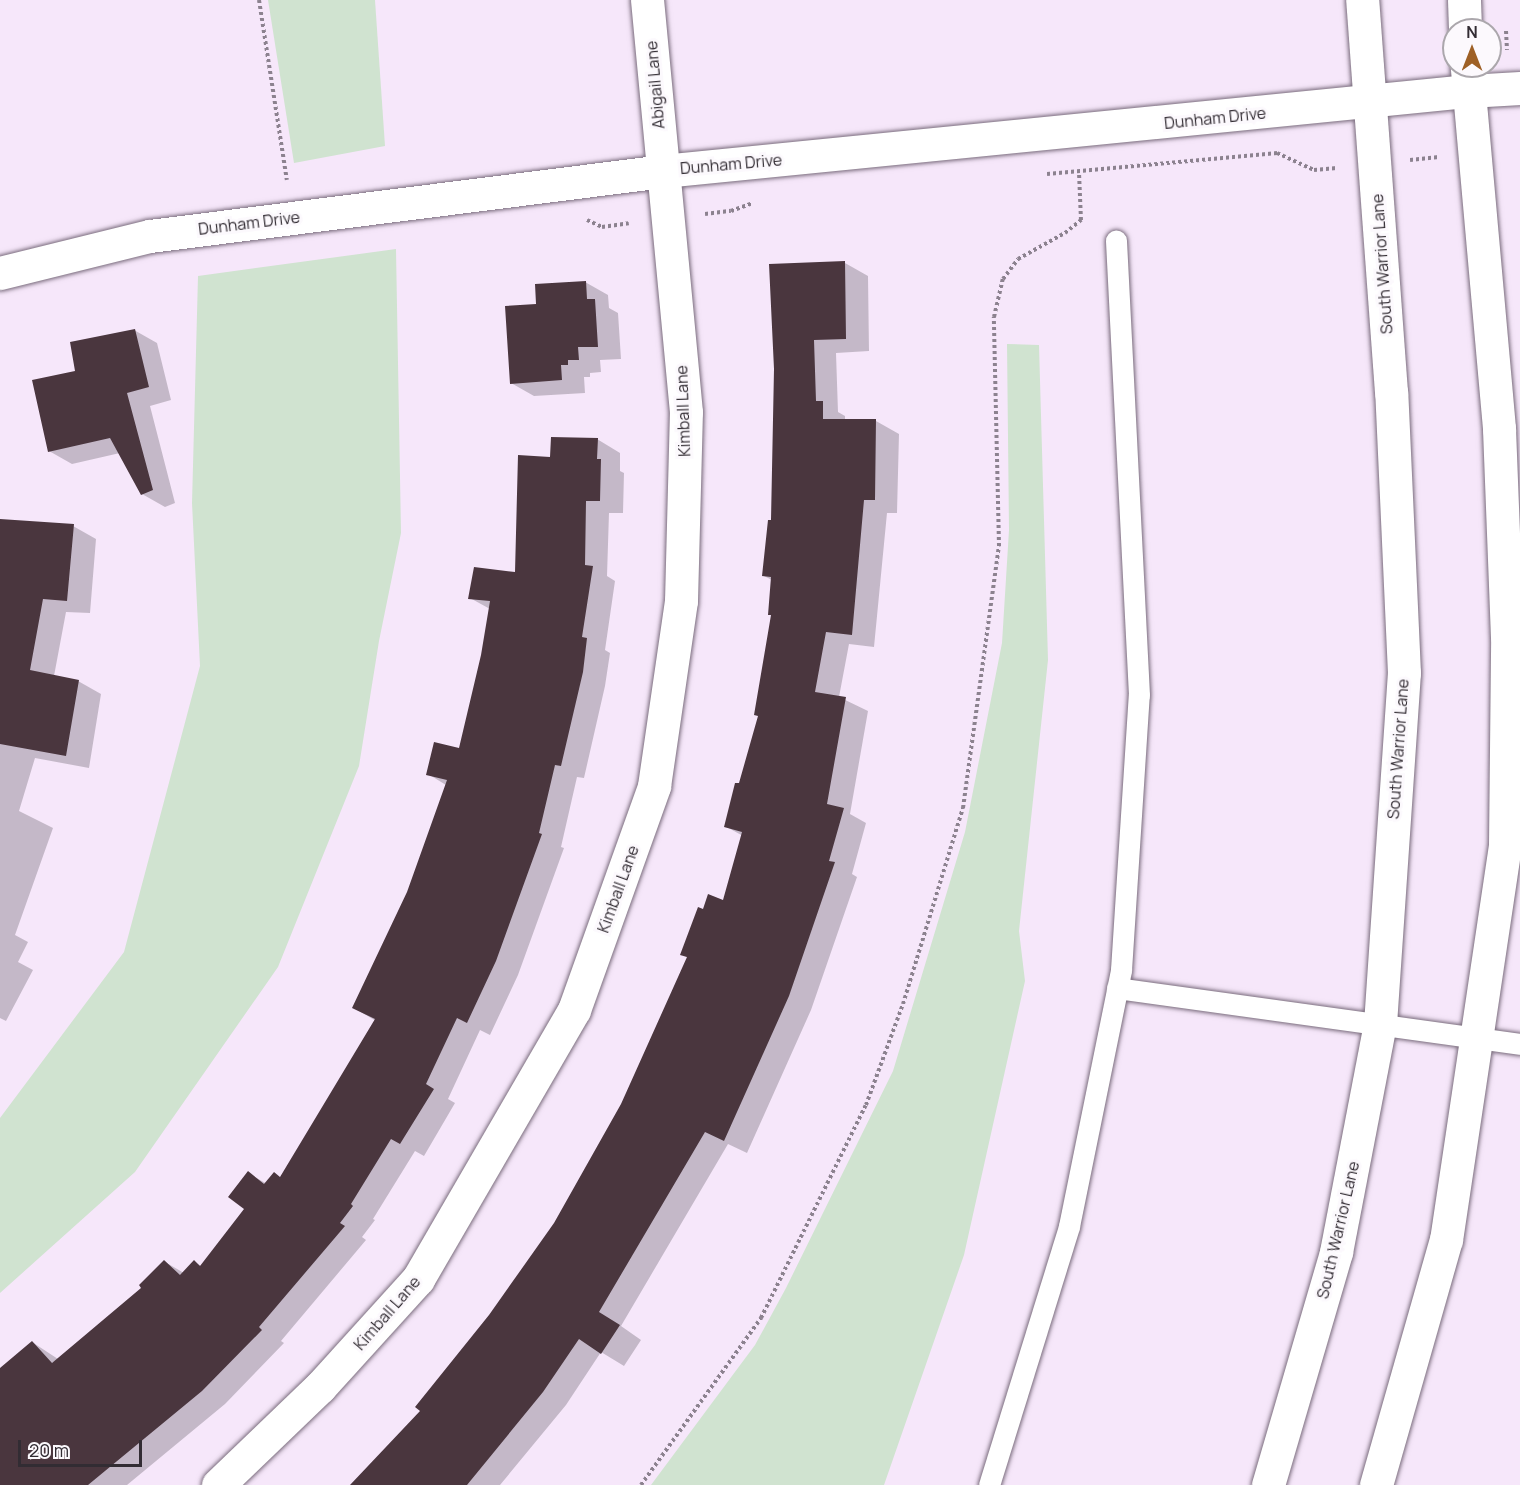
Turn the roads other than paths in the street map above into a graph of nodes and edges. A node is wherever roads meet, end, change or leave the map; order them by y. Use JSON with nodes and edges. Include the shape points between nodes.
{"nodes":[{"id":1,"x":647,"y":0,"type":"edge"},
{"id":2,"x":1362,"y":0,"type":"edge"},
{"id":3,"x":1464,"y":0,"type":"edge"},
{"id":4,"x":1465,"y":18,"type":"edge"},
{"id":5,"x":1467,"y":79,"type":"edge"},
{"id":6,"x":1520,"y":88,"type":"edge"},
{"id":7,"x":1370,"y":103,"type":"junction"},
{"id":8,"x":663,"y":171,"type":"junction"},
{"id":9,"x":1116,"y":241,"type":"dead end"},
{"id":10,"x":0,"y":273,"type":"edge"},
{"id":11,"x":1117,"y":988,"type":"junction"},
{"id":12,"x":1380,"y":1024,"type":"junction"},
{"id":13,"x":1476,"y":1039,"type":"junction"},
{"id":14,"x":1520,"y":1044,"type":"edge"},
{"id":15,"x":218,"y":1485,"type":"edge"},
{"id":16,"x":989,"y":1485,"type":"edge"},
{"id":17,"x":1268,"y":1485,"type":"edge"},
{"id":18,"x":1376,"y":1485,"type":"edge"}],
"edges":[{"from":1,"to":8,"type":"street","name":"Abigail Lane"},
{"from":2,"to":7,"type":"street","name":"South Warrior Lane"},
{"from":3,"to":4,"type":"street"},
{"from":5,"to":6,"type":"street","name":"Dunham Drive"},
{"from":5,"to":7,"type":"street","name":"Dunham Drive"},
{"from":5,"to":13,"type":"street","via":[[1499,428],[1507,637],[1505,845]]},
{"from":7,"to":8,"type":"street","name":"Dunham Drive"},
{"from":7,"to":12,"type":"street","name":"South Warrior Lane","via":[[1391,392],[1404,673]]},
{"from":8,"to":10,"type":"street","name":"Dunham Drive","via":[[150,236]]},
{"from":8,"to":15,"type":"street","name":"Kimball Lane","via":[[686,412],[681,601],[654,786],[574,1010],[418,1279],[320,1387]]},
{"from":9,"to":11,"type":"lane","via":[[1139,695]]},
{"from":11,"to":12,"type":"lane"},
{"from":11,"to":16,"type":"lane","via":[[1069,1226]]},
{"from":12,"to":13,"type":"lane"},
{"from":12,"to":17,"type":"street","name":"South Warrior Lane","via":[[1336,1252]]},
{"from":13,"to":14,"type":"lane"},
{"from":13,"to":18,"type":"street","via":[[1446,1240]]}]}
